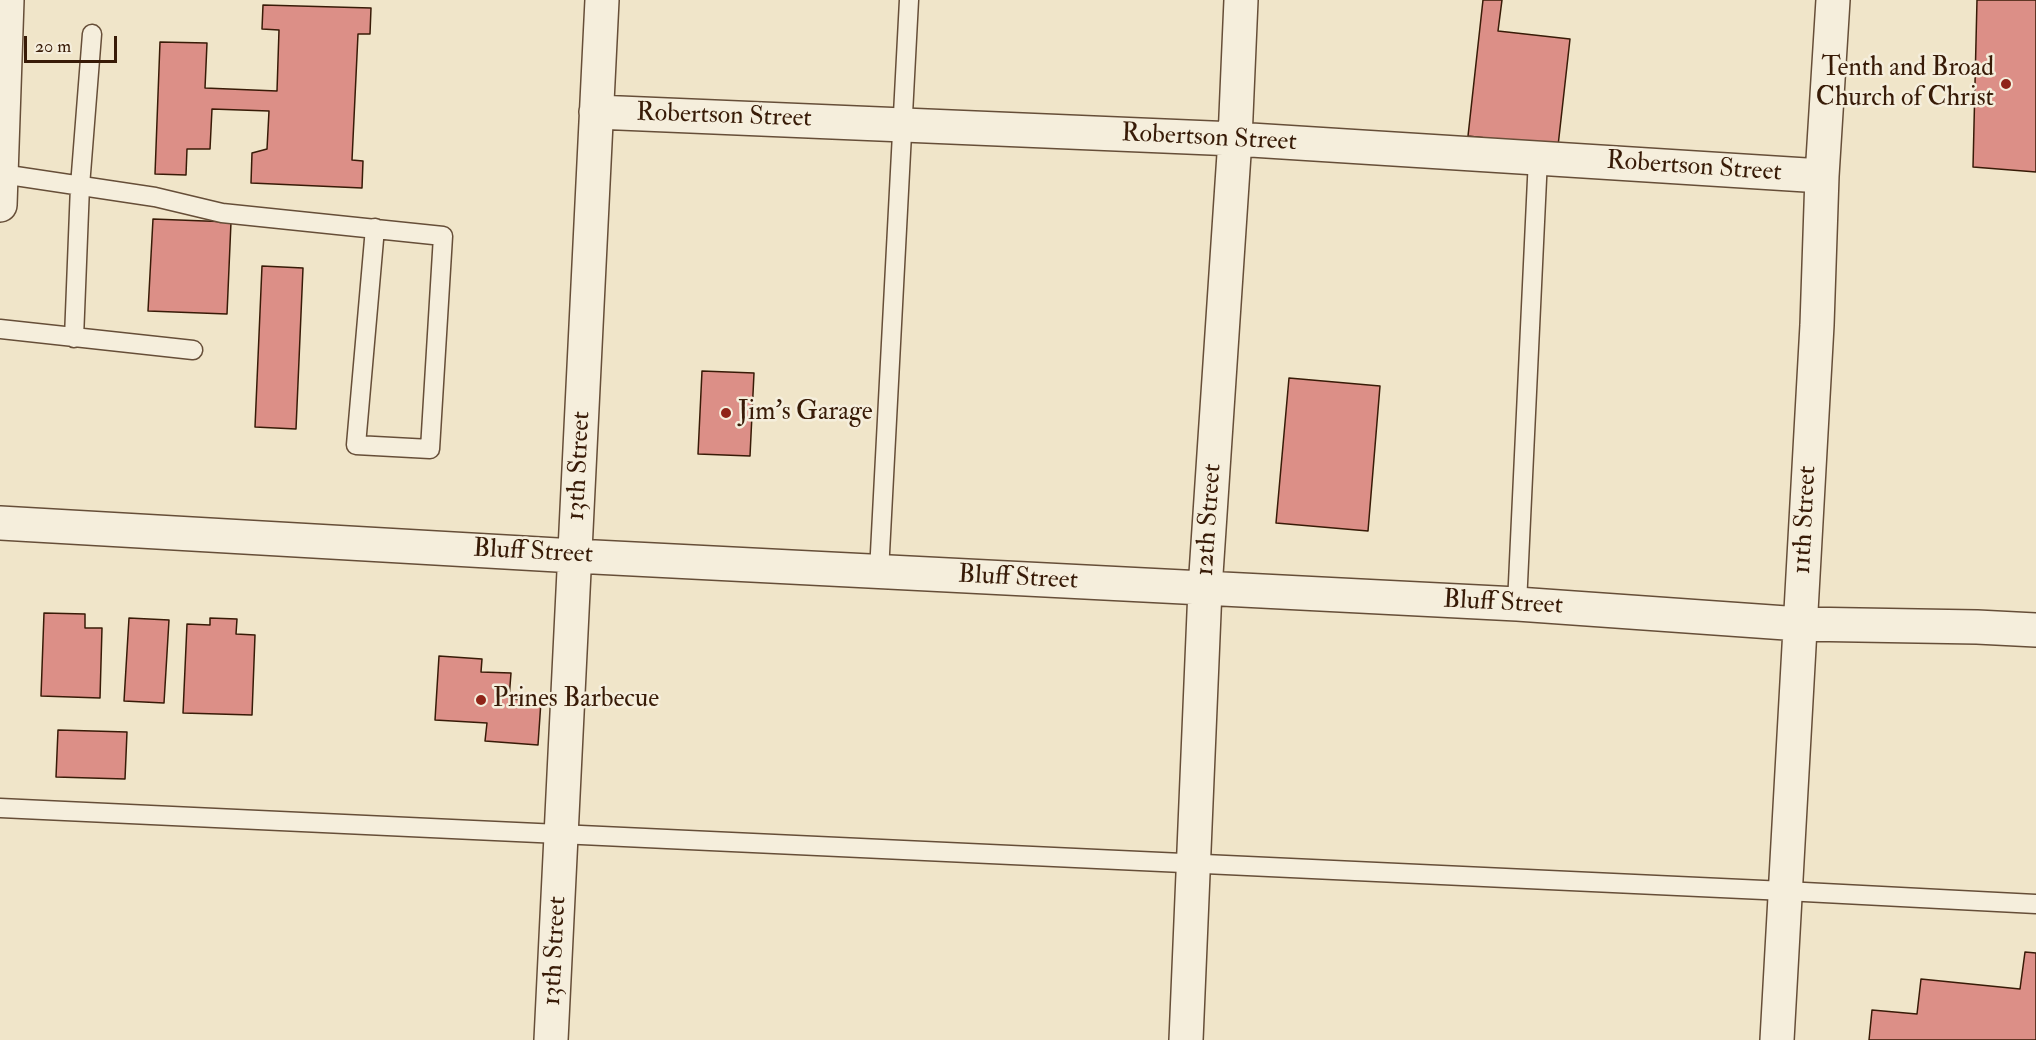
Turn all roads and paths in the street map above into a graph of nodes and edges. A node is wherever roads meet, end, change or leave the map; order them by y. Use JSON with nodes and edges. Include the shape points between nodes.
{"nodes":[{"id":1,"x":7,"y":0,"type":"edge"},
{"id":2,"x":602,"y":0,"type":"edge"},
{"id":3,"x":909,"y":0,"type":"edge"},
{"id":4,"x":1240,"y":0,"type":"edge"},
{"id":5,"x":1833,"y":0,"type":"edge"},
{"id":6,"x":92,"y":34,"type":"dead end"},
{"id":7,"x":596,"y":112,"type":"junction"},
{"id":8,"x":902,"y":124,"type":"junction"},
{"id":9,"x":1235,"y":140,"type":"junction"},
{"id":10,"x":1538,"y":158,"type":"junction"},
{"id":11,"x":1821,"y":176,"type":"junction"},
{"id":12,"x":80,"y":186,"type":"junction"},
{"id":13,"x":1,"y":189,"type":"edge"},
{"id":14,"x":375,"y":228,"type":"junction"},
{"id":15,"x":0,"y":329,"type":"edge"},
{"id":16,"x":74,"y":338,"type":"junction"},
{"id":17,"x":193,"y":350,"type":"dead end"},
{"id":18,"x":0,"y":523,"type":"edge"},
{"id":19,"x":575,"y":556,"type":"junction"},
{"id":20,"x":879,"y":572,"type":"junction"},
{"id":21,"x":1206,"y":589,"type":"junction"},
{"id":22,"x":1517,"y":604,"type":"junction"},
{"id":23,"x":1800,"y":624,"type":"junction"},
{"id":24,"x":2036,"y":630,"type":"edge"},
{"id":25,"x":0,"y":808,"type":"edge"},
{"id":26,"x":562,"y":834,"type":"junction"},
{"id":27,"x":1193,"y":863,"type":"junction"},
{"id":28,"x":1785,"y":891,"type":"junction"},
{"id":29,"x":2036,"y":904,"type":"edge"},
{"id":30,"x":551,"y":1040,"type":"edge"},
{"id":31,"x":1186,"y":1040,"type":"edge"},
{"id":32,"x":1777,"y":1040,"type":"edge"}],
"edges":[{"from":1,"to":13,"type":"street"},
{"from":2,"to":7,"type":"street","name":"13th Street"},
{"from":3,"to":8,"type":"lane"},
{"from":4,"to":9,"type":"street","name":"12th Street"},
{"from":5,"to":11,"type":"street","name":"11th Street"},
{"from":6,"to":12,"type":"lane"},
{"from":7,"to":8,"type":"street","name":"Robertson Street"},
{"from":7,"to":19,"type":"street","name":"13th Street"},
{"from":8,"to":9,"type":"street","name":"Robertson Street"},
{"from":8,"to":20,"type":"lane"},
{"from":9,"to":10,"type":"street","name":"Robertson Street"},
{"from":9,"to":21,"type":"street","name":"12th Street"},
{"from":10,"to":11,"type":"street","name":"Robertson Street"},
{"from":10,"to":22,"type":"lane"},
{"from":11,"to":23,"type":"street","name":"11th Street"},
{"from":12,"to":13,"type":"lane"},
{"from":12,"to":14,"type":"lane","via":[[155,197],[222,213]]},
{"from":12,"to":16,"type":"lane"},
{"from":14,"to":14,"type":"lane","via":[[356,445],[430,449],[443,236]]},
{"from":15,"to":16,"type":"lane"},
{"from":16,"to":17,"type":"lane"},
{"from":18,"to":19,"type":"street","name":"Bluff Street"},
{"from":19,"to":20,"type":"street","name":"Bluff Street"},
{"from":19,"to":26,"type":"street","name":"13th Street"},
{"from":20,"to":21,"type":"street","name":"Bluff Street"},
{"from":21,"to":22,"type":"street","name":"Bluff Street"},
{"from":21,"to":27,"type":"street","name":"12th Street"},
{"from":22,"to":23,"type":"street","name":"Bluff Street"},
{"from":23,"to":24,"type":"street","name":"Bluff Street"},
{"from":23,"to":28,"type":"street","name":"11th Street"},
{"from":25,"to":26,"type":"lane"},
{"from":26,"to":27,"type":"lane"},
{"from":26,"to":30,"type":"street","name":"13th Street"},
{"from":27,"to":28,"type":"lane"},
{"from":27,"to":31,"type":"street","name":"12th Street"},
{"from":28,"to":29,"type":"lane"},
{"from":28,"to":32,"type":"street","name":"11th Street"}]}
